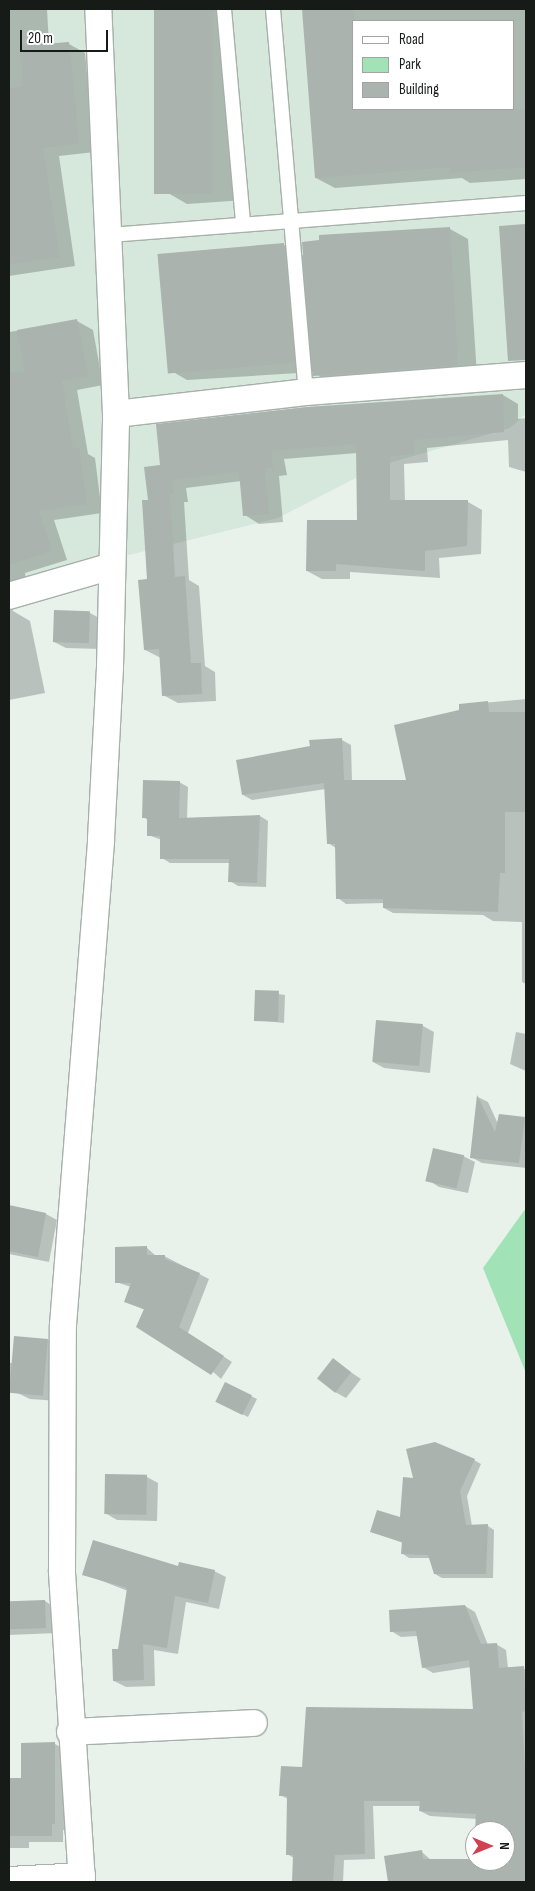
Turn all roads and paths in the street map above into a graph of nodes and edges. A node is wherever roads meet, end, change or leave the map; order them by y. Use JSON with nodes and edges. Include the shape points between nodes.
{"nodes":[{"id":1,"x":98,"y":9,"type":"edge"},
{"id":2,"x":224,"y":9,"type":"edge"},
{"id":3,"x":273,"y":9,"type":"edge"},
{"id":4,"x":526,"y":203,"type":"edge"},
{"id":5,"x":290,"y":220,"type":"junction"},
{"id":6,"x":243,"y":223,"type":"junction"},
{"id":7,"x":110,"y":235,"type":"junction"},
{"id":8,"x":526,"y":375,"type":"edge"},
{"id":9,"x":306,"y":392,"type":"junction"},
{"id":10,"x":116,"y":414,"type":"junction"},
{"id":11,"x":112,"y":566,"type":"junction"},
{"id":12,"x":9,"y":596,"type":"edge"},
{"id":13,"x":254,"y":1723,"type":"dead end"},
{"id":14,"x":70,"y":1732,"type":"junction"},
{"id":15,"x":82,"y":1879,"type":"edge"},
{"id":16,"x":9,"y":1880,"type":"edge"}],
"edges":[{"from":1,"to":7,"type":"street"},
{"from":2,"to":6,"type":"lane"},
{"from":3,"to":5,"type":"lane"},
{"from":4,"to":5,"type":"lane"},
{"from":5,"to":6,"type":"lane"},
{"from":5,"to":9,"type":"lane"},
{"from":6,"to":7,"type":"lane"},
{"from":7,"to":10,"type":"street"},
{"from":8,"to":9,"type":"street"},
{"from":9,"to":10,"type":"street"},
{"from":10,"to":11,"type":"street"},
{"from":11,"to":12,"type":"street"},
{"from":11,"to":14,"type":"street","via":[[101,839],[63,1325],[62,1571]]},
{"from":13,"to":14,"type":"street"},
{"from":14,"to":15,"type":"street"},
{"from":15,"to":16,"type":"street"}]}
